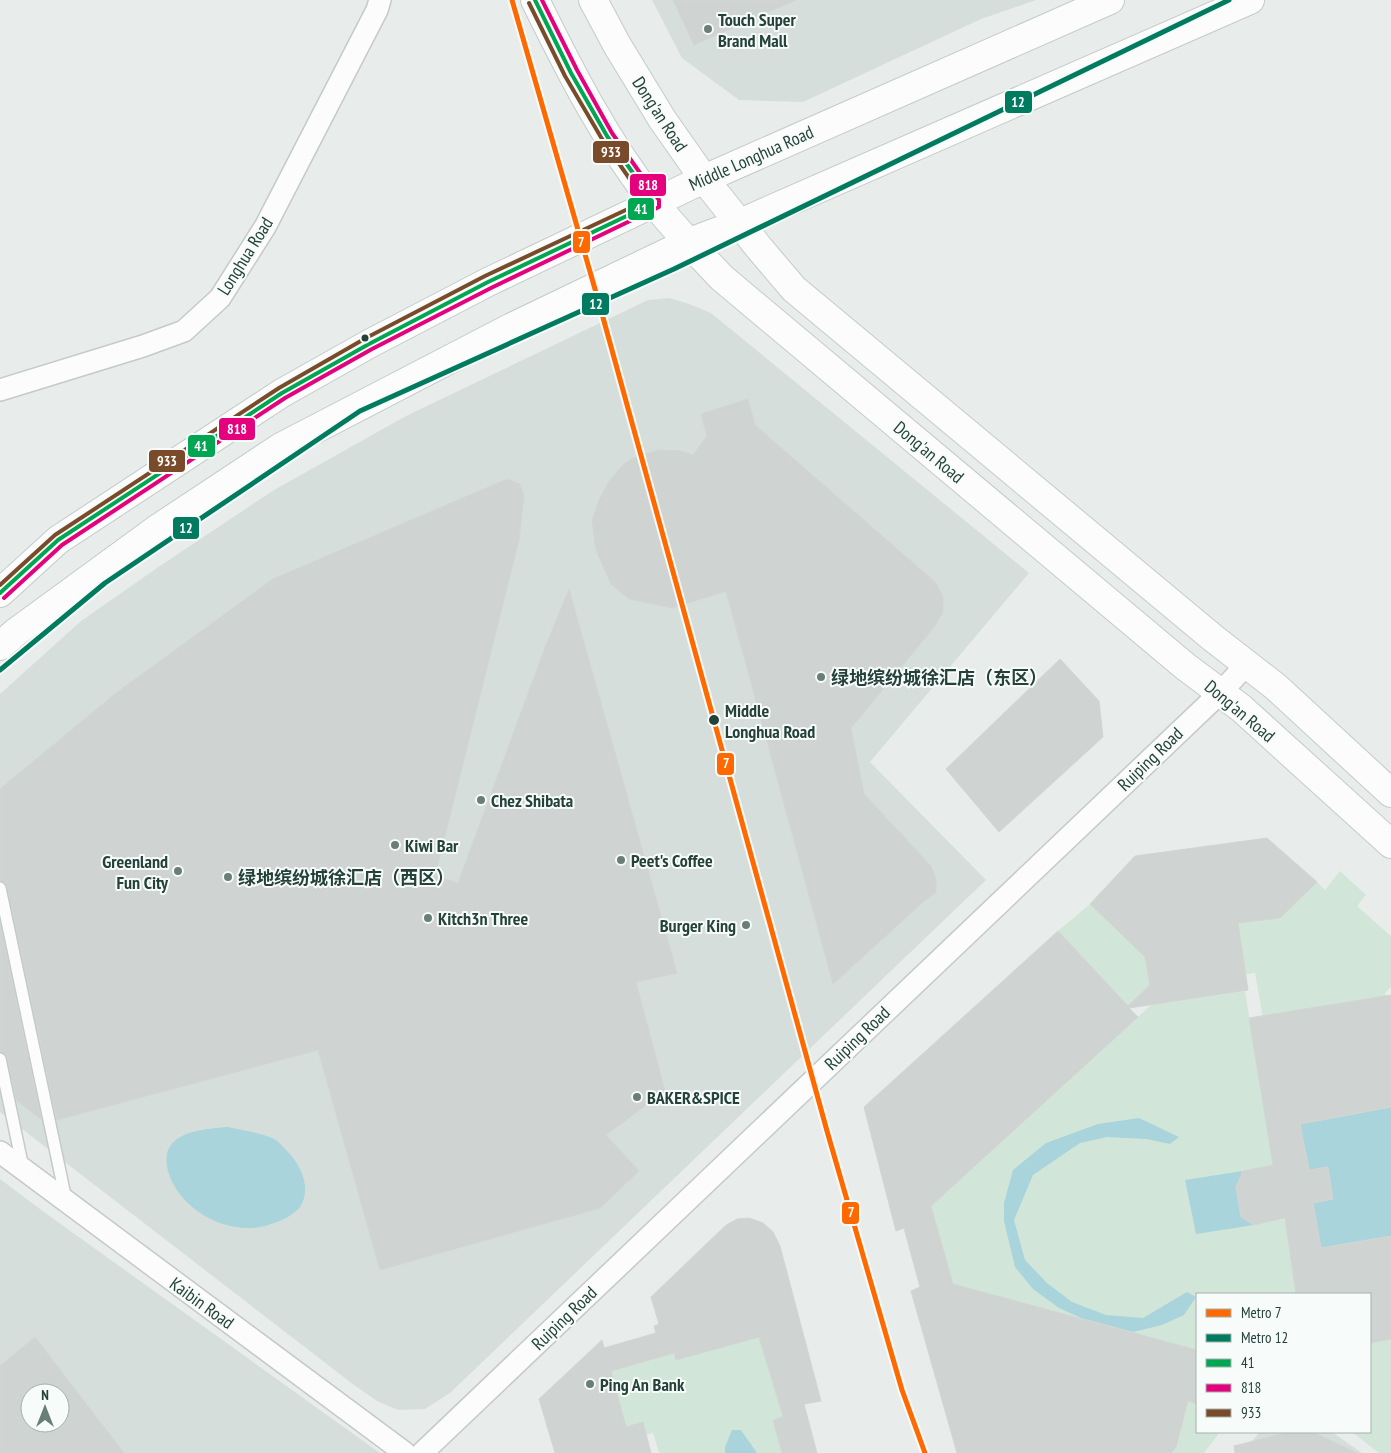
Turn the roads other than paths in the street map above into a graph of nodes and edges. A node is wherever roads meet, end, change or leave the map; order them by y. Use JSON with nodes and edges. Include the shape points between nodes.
{"nodes":[{"id":1,"x":380,"y":0,"type":"edge"},
{"id":2,"x":535,"y":0,"type":"edge"},
{"id":3,"x":593,"y":0,"type":"edge"},
{"id":4,"x":1110,"y":0,"type":"edge"},
{"id":5,"x":1250,"y":0,"type":"edge"},
{"id":6,"x":704,"y":179,"type":"junction"},
{"id":7,"x":654,"y":203,"type":"junction"},
{"id":8,"x":740,"y":223,"type":"junction"},
{"id":9,"x":687,"y":243,"type":"junction"},
{"id":10,"x":0,"y":390,"type":"edge"},
{"id":11,"x":0,"y":593,"type":"edge"},
{"id":12,"x":0,"y":646,"type":"edge"},
{"id":13,"x":1247,"y":664,"type":"junction"},
{"id":14,"x":1220,"y":692,"type":"junction"},
{"id":15,"x":1391,"y":793,"type":"edge"},
{"id":16,"x":1391,"y":844,"type":"edge"},
{"id":17,"x":0,"y":888,"type":"edge"},
{"id":18,"x":0,"y":1059,"type":"edge"},
{"id":19,"x":0,"y":1152,"type":"edge"},
{"id":20,"x":24,"y":1170,"type":"junction"},
{"id":21,"x":66,"y":1202,"type":"junction"},
{"id":22,"x":405,"y":1453,"type":"edge"},
{"id":23,"x":422,"y":1453,"type":"edge"}],
"edges":[{"from":1,"to":10,"type":"street","name":"Longhua Road","via":[[265,227],[220,298],[184,331]]},
{"from":2,"to":7,"type":"main road","name":"Dong'an Road","via":[[602,128]]},
{"from":3,"to":6,"type":"main road","name":"Dong'an Road","via":[[662,119]]},
{"from":4,"to":6,"type":"main road","name":"Middle Longhua Road"},
{"from":5,"to":8,"type":"main road"},
{"from":6,"to":7,"type":"main road","name":"Middle Longhua Road"},
{"from":6,"to":8,"type":"main road","name":"Dong'an Road"},
{"from":7,"to":9,"type":"main road","name":"Dong'an Road"},
{"from":7,"to":11,"type":"main road","name":"Middle Longhua Road","via":[[488,282],[282,393],[58,540]]},
{"from":8,"to":9,"type":"main road"},
{"from":8,"to":13,"type":"main road","name":"Dong'an Road","via":[[794,289]]},
{"from":9,"to":12,"type":"main road","via":[[512,326],[281,447],[156,528]]},
{"from":9,"to":14,"type":"main road","name":"Dong'an Road","via":[[756,308]]},
{"from":13,"to":14,"type":"street","name":"Ruiping Road"},
{"from":13,"to":15,"type":"main road","name":"Dong'an Road"},
{"from":14,"to":16,"type":"main road","name":"Dong'an Road"},
{"from":14,"to":23,"type":"street","name":"Ruiping Road"},
{"from":17,"to":21,"type":"lane"},
{"from":18,"to":20,"type":"lane"},
{"from":19,"to":20,"type":"street","name":"Kaibin Road"},
{"from":20,"to":21,"type":"street","name":"Kaibin Road"},
{"from":21,"to":22,"type":"street","name":"Kaibin Road"}]}
